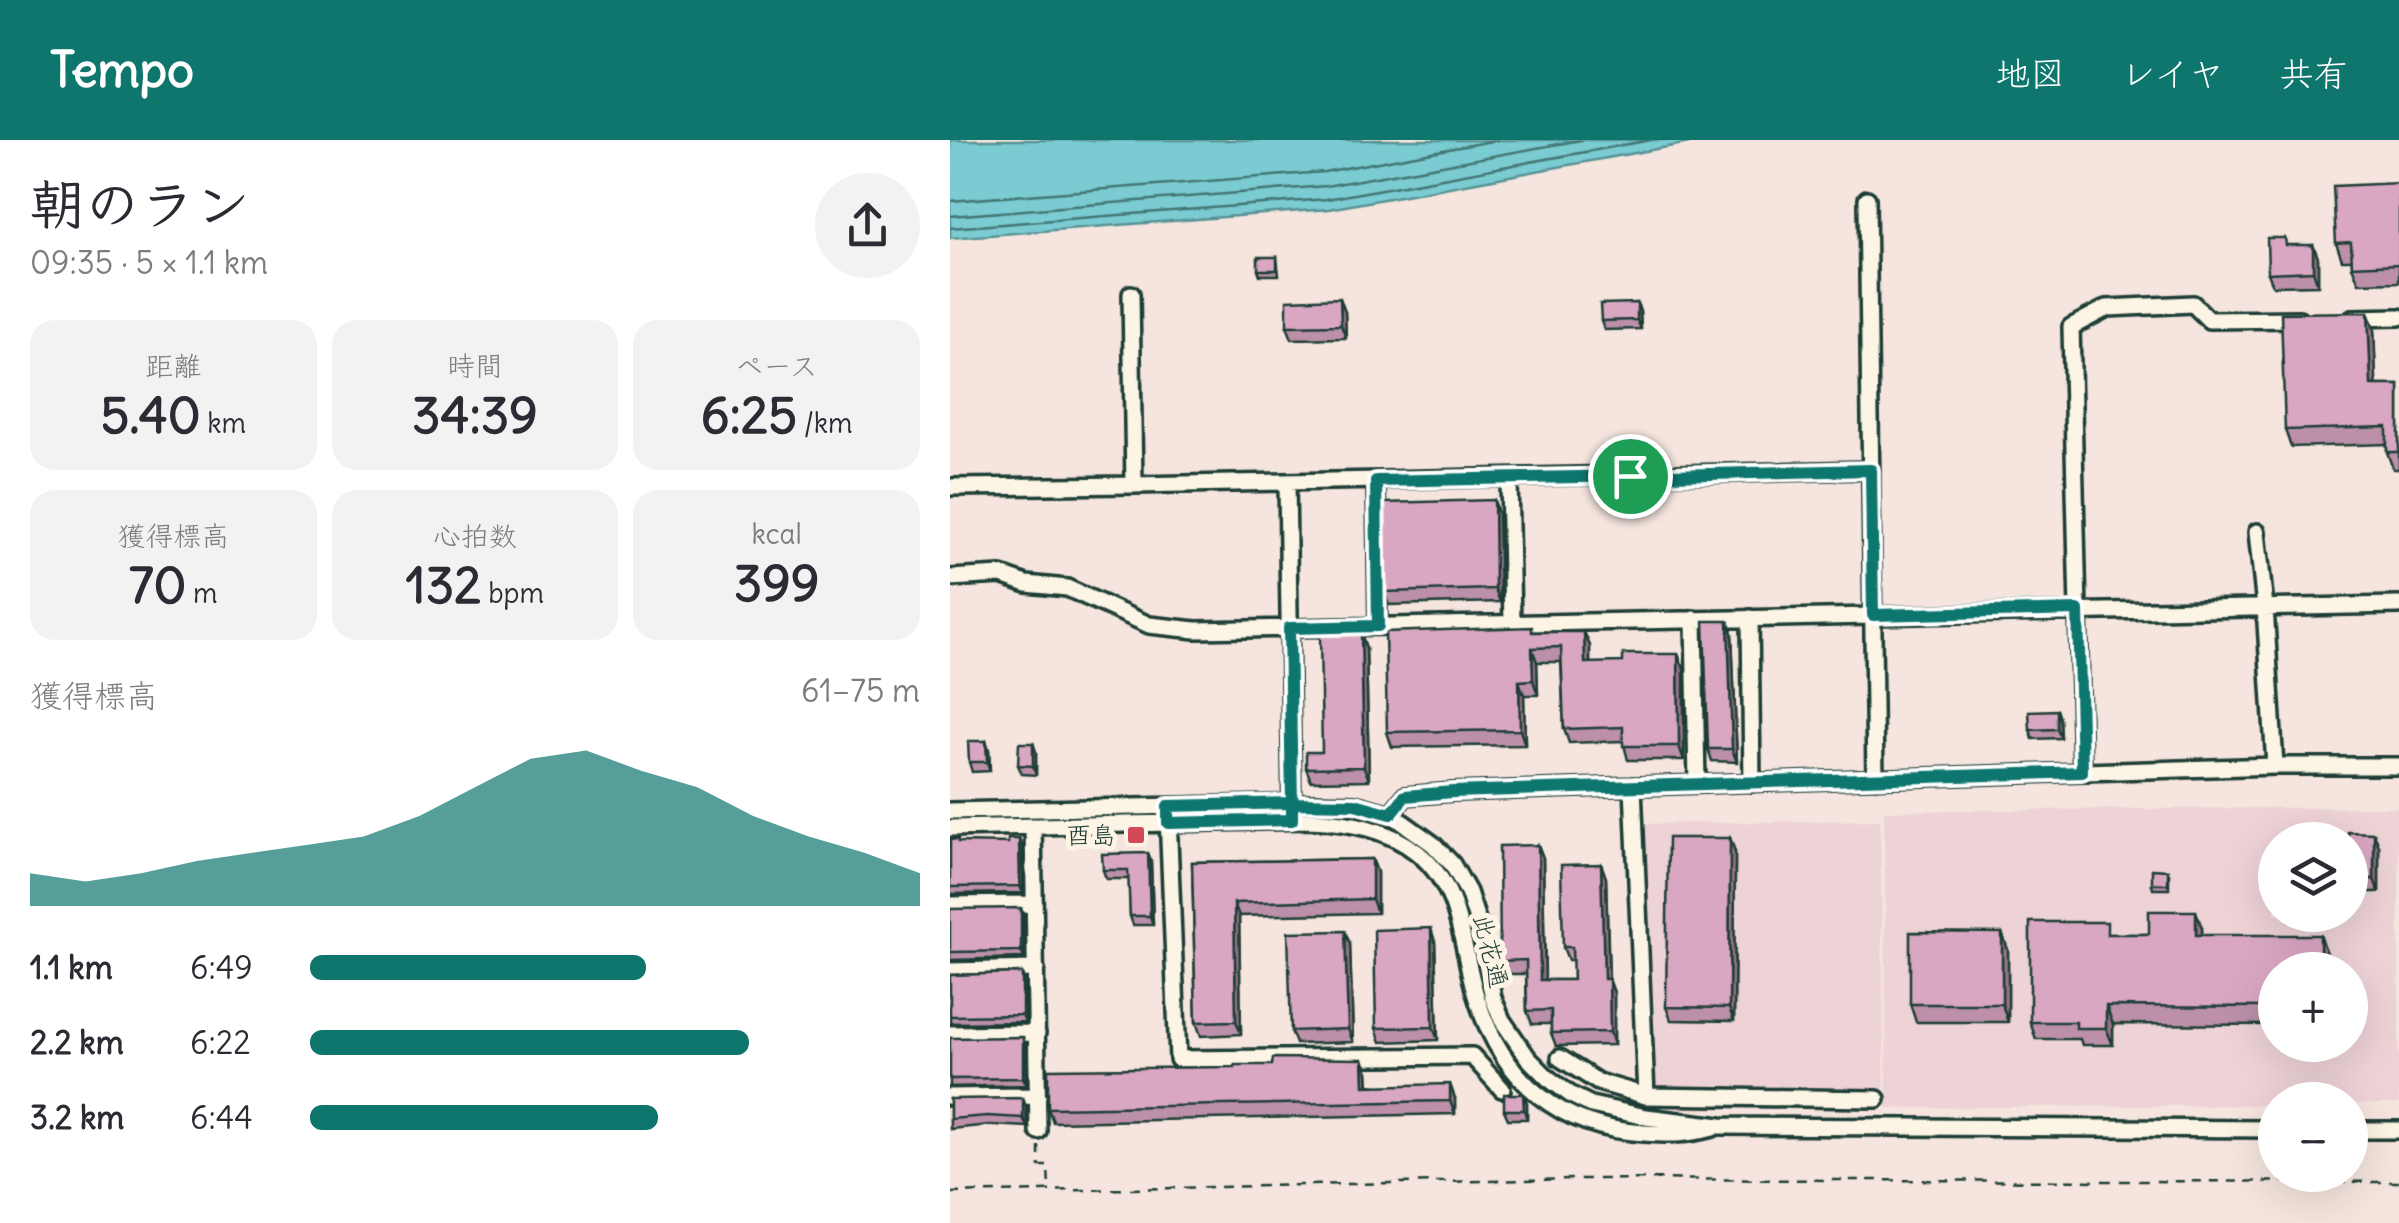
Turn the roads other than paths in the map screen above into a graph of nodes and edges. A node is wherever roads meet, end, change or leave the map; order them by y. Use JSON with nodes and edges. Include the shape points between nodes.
{"nodes":[{"id":1,"x":1867,"y":199,"type":"dead end"},
{"id":2,"x":1131,"y":294,"type":"dead end"},
{"id":3,"x":2399,"y":317,"type":"edge"},
{"id":4,"x":2323,"y":318,"type":"edge"},
{"id":5,"x":2342,"y":318,"type":"edge"},
{"id":6,"x":1871,"y":470,"type":"junction"},
{"id":7,"x":1509,"y":479,"type":"junction"},
{"id":8,"x":1376,"y":481,"type":"junction"},
{"id":9,"x":1287,"y":482,"type":"junction"},
{"id":10,"x":1134,"y":486,"type":"junction"},
{"id":11,"x":950,"y":488,"type":"edge"},
{"id":12,"x":2258,"y":532,"type":"dead end"},
{"id":13,"x":950,"y":578,"type":"edge"},
{"id":14,"x":2399,"y":604,"type":"edge"},
{"id":15,"x":2265,"y":607,"type":"junction"},
{"id":16,"x":2078,"y":610,"type":"junction"},
{"id":17,"x":1873,"y":615,"type":"junction"},
{"id":18,"x":1750,"y":618,"type":"junction"},
{"id":19,"x":1694,"y":619,"type":"junction"},
{"id":20,"x":1512,"y":623,"type":"junction"},
{"id":21,"x":1378,"y":626,"type":"junction"},
{"id":22,"x":1289,"y":628,"type":"junction"},
{"id":23,"x":2275,"y":766,"type":"junction"},
{"id":24,"x":2399,"y":766,"type":"edge"},
{"id":25,"x":2082,"y":772,"type":"junction"},
{"id":26,"x":1876,"y":779,"type":"junction"},
{"id":27,"x":1752,"y":782,"type":"junction"},
{"id":28,"x":1697,"y":784,"type":"junction"},
{"id":29,"x":1633,"y":786,"type":"junction"},
{"id":30,"x":950,"y":810,"type":"edge"},
{"id":31,"x":1292,"y":812,"type":"junction"},
{"id":32,"x":1168,"y":814,"type":"junction"},
{"id":33,"x":1391,"y":814,"type":"junction"},
{"id":34,"x":1033,"y":826,"type":"junction"},
{"id":35,"x":950,"y":828,"type":"edge"},
{"id":36,"x":1034,"y":904,"type":"junction"},
{"id":37,"x":950,"y":906,"type":"edge"},
{"id":38,"x":1036,"y":969,"type":"junction"},
{"id":39,"x":950,"y":970,"type":"edge"},
{"id":40,"x":950,"y":1034,"type":"edge"},
{"id":41,"x":1037,"y":1034,"type":"junction"},
{"id":42,"x":1560,"y":1058,"type":"dead end"},
{"id":43,"x":1502,"y":1088,"type":"dead end"},
{"id":44,"x":950,"y":1096,"type":"edge"},
{"id":45,"x":1038,"y":1096,"type":"junction"},
{"id":46,"x":1646,"y":1096,"type":"junction"},
{"id":47,"x":1877,"y":1099,"type":"dead end"},
{"id":48,"x":1721,"y":1126,"type":"junction"},
{"id":49,"x":2258,"y":1129,"type":"edge"},
{"id":50,"x":2368,"y":1130,"type":"edge"},
{"id":51,"x":2399,"y":1130,"type":"edge"},
{"id":52,"x":1038,"y":1131,"type":"road end"}],
"edges":[{"from":1,"to":6,"type":"street"},
{"from":2,"to":10,"type":"street"},
{"from":3,"to":5,"type":"street"},
{"from":4,"to":16,"type":"street","via":[[2209,320],[2194,304],[2107,308],[2071,327]]},
{"from":6,"to":7,"type":"street"},
{"from":6,"to":17,"type":"street"},
{"from":7,"to":8,"type":"street"},
{"from":7,"to":20,"type":"street"},
{"from":8,"to":9,"type":"street"},
{"from":8,"to":21,"type":"street"},
{"from":9,"to":10,"type":"street"},
{"from":9,"to":22,"type":"street"},
{"from":10,"to":11,"type":"street"},
{"from":12,"to":15,"type":"street"},
{"from":13,"to":22,"type":"street","via":[[1001,575],[1068,588],[1149,625]]},
{"from":14,"to":15,"type":"street"},
{"from":15,"to":16,"type":"street"},
{"from":15,"to":23,"type":"street"},
{"from":16,"to":17,"type":"street"},
{"from":16,"to":25,"type":"street"},
{"from":17,"to":18,"type":"street"},
{"from":17,"to":26,"type":"street"},
{"from":18,"to":19,"type":"street"},
{"from":18,"to":27,"type":"street"},
{"from":19,"to":20,"type":"street"},
{"from":19,"to":28,"type":"street"},
{"from":20,"to":21,"type":"street"},
{"from":21,"to":22,"type":"street"},
{"from":22,"to":31,"type":"street"},
{"from":23,"to":24,"type":"street"},
{"from":23,"to":25,"type":"street"},
{"from":25,"to":26,"type":"street"},
{"from":26,"to":27,"type":"street"},
{"from":27,"to":28,"type":"street"},
{"from":28,"to":29,"type":"street"},
{"from":29,"to":33,"type":"street","via":[[1405,796]]},
{"from":29,"to":46,"type":"street"},
{"from":30,"to":32,"type":"street","name":"此花通"},
{"from":31,"to":32,"type":"street","name":"此花通"},
{"from":31,"to":32,"type":"street","name":"此花通","via":[[1186,822]]},
{"from":31,"to":33,"type":"street","name":"此花通","via":[[1355,804]]},
{"from":31,"to":48,"type":"street","name":"此花通","via":[[1376,830],[1433,869],[1460,922],[1477,999],[1504,1060],[1544,1100],[1613,1130],[1684,1135]]},
{"from":32,"to":34,"type":"street","name":"此花通"},
{"from":32,"to":43,"type":"street","via":[[1178,1060],[1472,1056]]},
{"from":33,"to":48,"type":"street","name":"此花通","via":[[1452,864],[1479,926],[1502,1020],[1548,1078],[1591,1104]]},
{"from":34,"to":35,"type":"street","name":"此花通"},
{"from":34,"to":36,"type":"street"},
{"from":36,"to":37,"type":"street"},
{"from":36,"to":38,"type":"street"},
{"from":38,"to":39,"type":"street"},
{"from":38,"to":41,"type":"street"},
{"from":40,"to":41,"type":"street"},
{"from":41,"to":45,"type":"street"},
{"from":42,"to":46,"type":"street","via":[[1598,1082]]},
{"from":44,"to":45,"type":"street"},
{"from":45,"to":52,"type":"street"},
{"from":46,"to":47,"type":"street"},
{"from":48,"to":49,"type":"street","name":"此花通"},
{"from":50,"to":51,"type":"street"}]}
